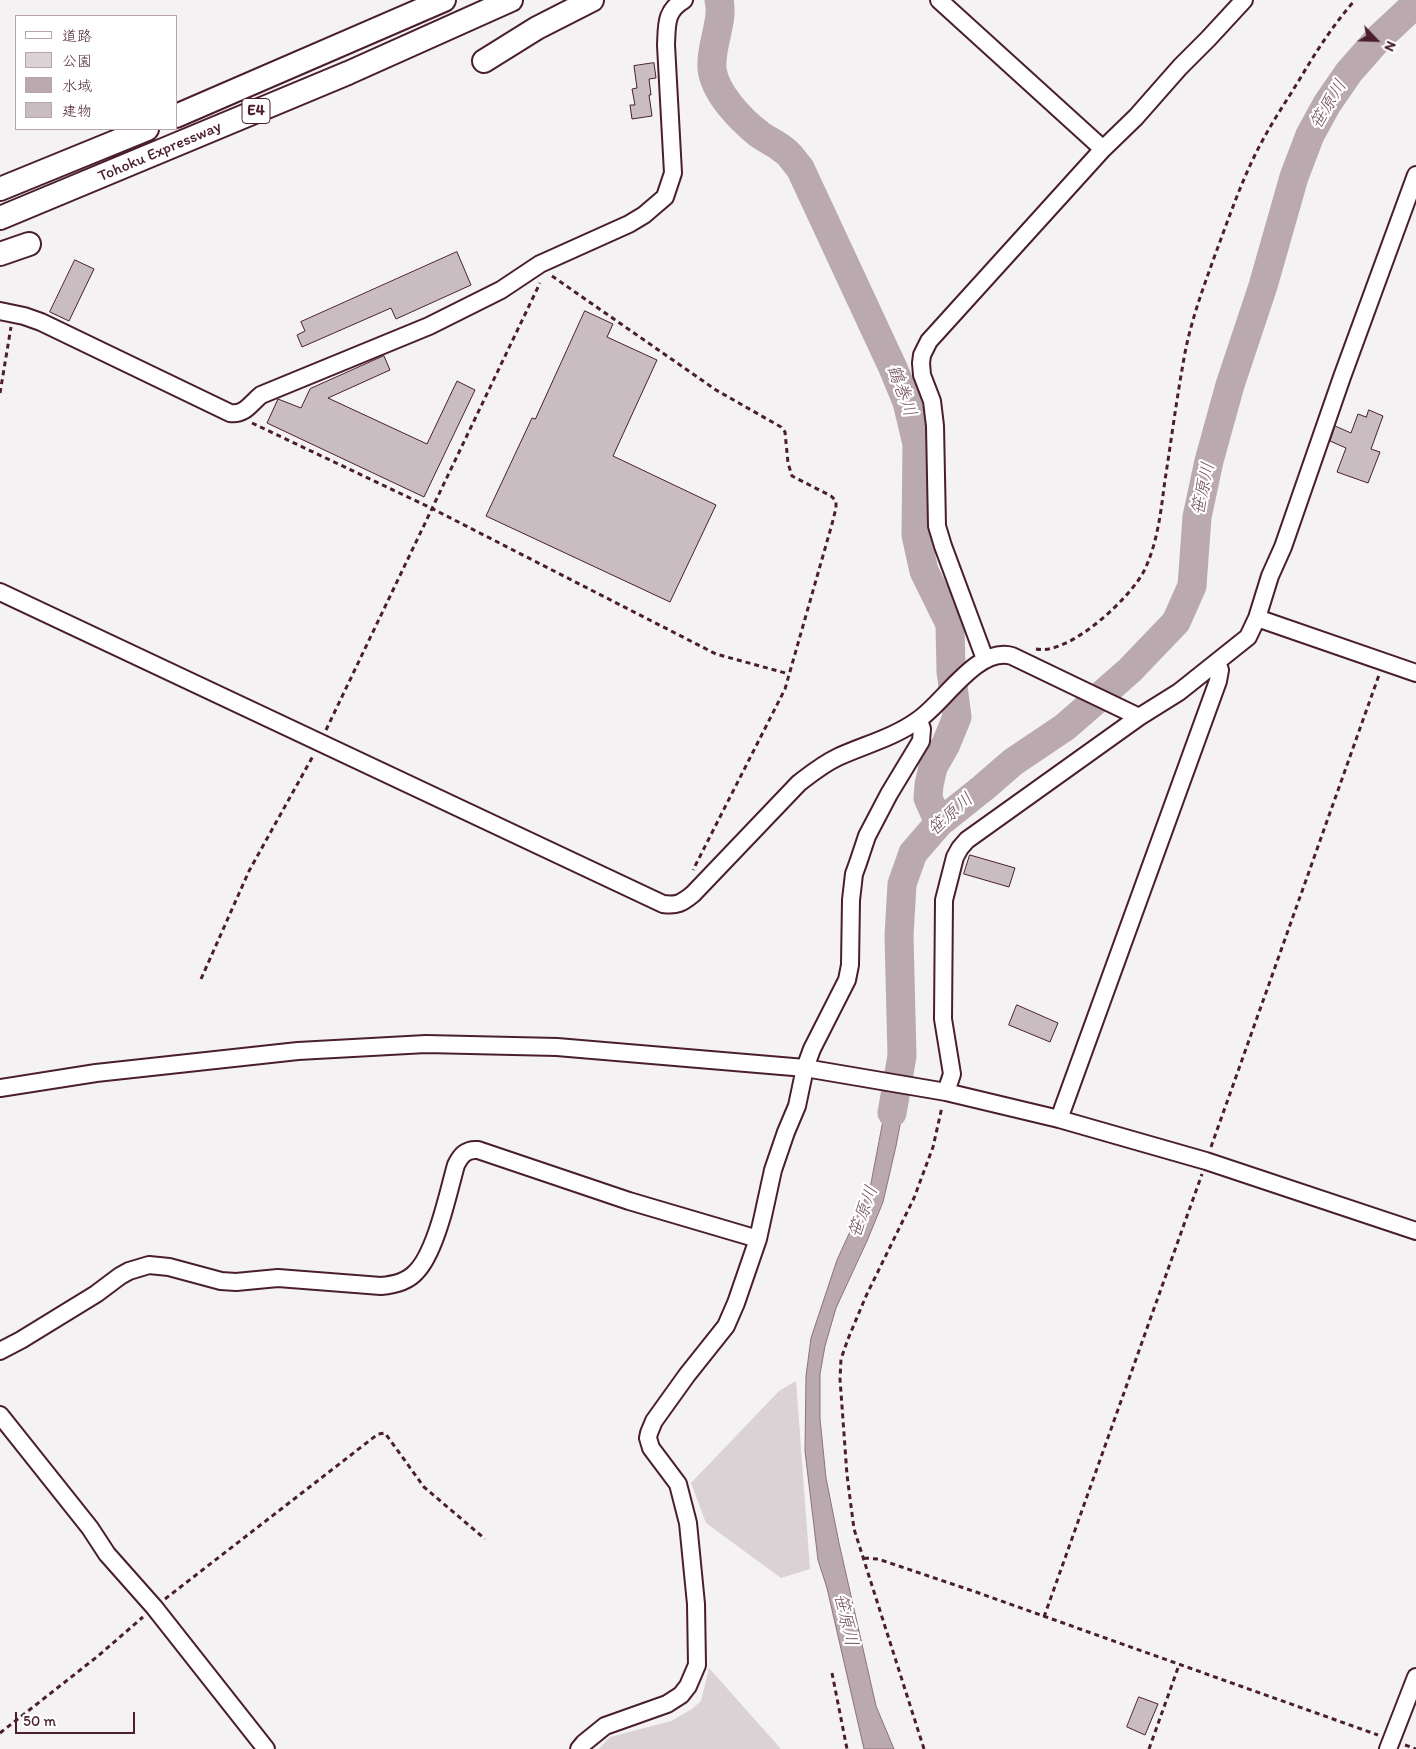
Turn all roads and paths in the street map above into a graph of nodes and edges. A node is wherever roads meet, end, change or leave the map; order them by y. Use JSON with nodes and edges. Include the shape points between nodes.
{"nodes":[{"id":1,"x":444,"y":0,"type":"edge"},
{"id":2,"x":511,"y":0,"type":"edge"},
{"id":3,"x":592,"y":0,"type":"edge"},
{"id":4,"x":684,"y":0,"type":"edge"},
{"id":5,"x":939,"y":0,"type":"edge"},
{"id":6,"x":1244,"y":0,"type":"edge"},
{"id":7,"x":1356,"y":0,"type":"edge"},
{"id":8,"x":484,"y":61,"type":"dead end"},
{"id":9,"x":178,"y":115,"type":"edge"},
{"id":10,"x":145,"y":130,"type":"edge"},
{"id":11,"x":1103,"y":149,"type":"junction"},
{"id":12,"x":1416,"y":174,"type":"edge"},
{"id":13,"x":0,"y":189,"type":"edge"},
{"id":14,"x":0,"y":218,"type":"edge"},
{"id":15,"x":29,"y":244,"type":"dead end"},
{"id":16,"x":0,"y":254,"type":"edge"},
{"id":17,"x":543,"y":266,"type":"junction"},
{"id":18,"x":7,"y":312,"type":"edge"},
{"id":19,"x":0,"y":393,"type":"edge"},
{"id":20,"x":245,"y":411,"type":"junction"},
{"id":21,"x":431,"y":508,"type":"junction"},
{"id":22,"x":0,"y":592,"type":"edge"},
{"id":23,"x":1257,"y":618,"type":"junction"},
{"id":24,"x":1031,"y":648,"type":"dead end"},
{"id":25,"x":983,"y":660,"type":"junction"},
{"id":26,"x":1217,"y":662,"type":"junction"},
{"id":27,"x":1384,"y":662,"type":"junction"},
{"id":28,"x":1416,"y":673,"type":"edge"},
{"id":29,"x":789,"y":674,"type":"junction"},
{"id":30,"x":923,"y":715,"type":"junction"},
{"id":31,"x":1139,"y":717,"type":"junction"},
{"id":32,"x":321,"y":742,"type":"junction"},
{"id":33,"x":693,"y":894,"type":"junction"},
{"id":34,"x":201,"y":979,"type":"dead end"},
{"id":35,"x":805,"y":1068,"type":"junction"},
{"id":36,"x":0,"y":1088,"type":"edge"},
{"id":37,"x":946,"y":1092,"type":"junction"},
{"id":38,"x":1059,"y":1119,"type":"junction"},
{"id":39,"x":1206,"y":1161,"type":"junction"},
{"id":40,"x":1416,"y":1231,"type":"edge"},
{"id":41,"x":758,"y":1239,"type":"junction"},
{"id":42,"x":0,"y":1350,"type":"edge"},
{"id":43,"x":0,"y":1415,"type":"edge"},
{"id":44,"x":485,"y":1539,"type":"dead end"},
{"id":45,"x":864,"y":1558,"type":"junction"},
{"id":46,"x":154,"y":1607,"type":"junction"},
{"id":47,"x":1044,"y":1617,"type":"junction"},
{"id":48,"x":1178,"y":1665,"type":"junction"},
{"id":49,"x":832,"y":1673,"type":"dead end"},
{"id":50,"x":1416,"y":1677,"type":"edge"},
{"id":51,"x":0,"y":1733,"type":"edge"},
{"id":52,"x":1390,"y":1745,"type":"edge"},
{"id":53,"x":266,"y":1749,"type":"edge"},
{"id":54,"x":579,"y":1749,"type":"edge"},
{"id":55,"x":847,"y":1749,"type":"edge"},
{"id":56,"x":924,"y":1749,"type":"edge"},
{"id":57,"x":1149,"y":1749,"type":"edge"},
{"id":58,"x":1416,"y":1749,"type":"edge"}],
"edges":[{"from":1,"to":9,"type":"highway","name":"Tohoku Expressway","number":"E4"},
{"from":2,"to":14,"type":"highway","name":"Tohoku Expressway","number":"E4","via":[[330,80]]},
{"from":3,"to":8,"type":"highway","via":[[537,28]]},
{"from":4,"to":17,"type":"street","via":[[676,5],[667,24],[673,173],[665,197],[629,224]]},
{"from":5,"to":11,"type":"street"},
{"from":6,"to":11,"type":"street"},
{"from":7,"to":24,"type":"path","via":[[1321,44],[1265,136],[1222,235],[1190,328],[1159,520],[1144,572],[1119,602],[1085,633],[1050,649]]},
{"from":10,"to":13,"type":"highway","name":"Tohoku Expressway"},
{"from":11,"to":25,"type":"street","via":[[929,341],[922,355],[922,375],[932,402],[935,426],[937,526]]},
{"from":12,"to":23,"type":"street"},
{"from":15,"to":16,"type":"highway"},
{"from":17,"to":20,"type":"street","via":[[429,326],[261,395]]},
{"from":17,"to":21,"type":"path"},
{"from":17,"to":29,"type":"path","via":[[553,277],[716,390],[784,430],[792,476],[836,501]]},
{"from":18,"to":19,"type":"path"},
{"from":18,"to":20,"type":"street","via":[[41,322],[230,413]]},
{"from":20,"to":21,"type":"path","via":[[253,424]]},
{"from":21,"to":29,"type":"path","via":[[716,654]]},
{"from":21,"to":32,"type":"path"},
{"from":22,"to":32,"type":"street"},
{"from":23,"to":26,"type":"street","via":[[1248,637]]},
{"from":23,"to":27,"type":"street"},
{"from":25,"to":30,"type":"street"},
{"from":25,"to":31,"type":"street","via":[[998,655],[1012,656]]},
{"from":26,"to":31,"type":"street","via":[[1179,692]]},
{"from":26,"to":38,"type":"street","via":[[1220,670],[1218,681]]},
{"from":27,"to":28,"type":"street"},
{"from":27,"to":39,"type":"path"},
{"from":29,"to":33,"type":"path","via":[[785,688],[691,873]]},
{"from":30,"to":33,"type":"street","via":[[890,736],[819,767],[793,789]]},
{"from":30,"to":35,"type":"street","via":[[921,741],[888,794],[858,862],[851,900],[847,980]]},
{"from":31,"to":37,"type":"street","via":[[989,823],[960,848],[944,900],[943,1019],[952,1074]]},
{"from":32,"to":33,"type":"street","via":[[663,904],[678,905]]},
{"from":32,"to":34,"type":"path","via":[[249,871]]},
{"from":35,"to":36,"type":"street","via":[[557,1046],[426,1044],[279,1054]]},
{"from":35,"to":37,"type":"street"},
{"from":35,"to":41,"type":"street","via":[[797,1106],[773,1170]]},
{"from":37,"to":38,"type":"street"},
{"from":37,"to":45,"type":"path","via":[[933,1146],[914,1198],[866,1296],[841,1359],[847,1475],[854,1529]]},
{"from":38,"to":39,"type":"street"},
{"from":39,"to":40,"type":"street"},
{"from":39,"to":47,"type":"path"},
{"from":41,"to":42,"type":"street","via":[[630,1201],[478,1150],[468,1150],[456,1165],[427,1257],[417,1272],[396,1283],[381,1286],[278,1278],[221,1281],[149,1265],[120,1276],[96,1294]]},
{"from":41,"to":54,"type":"street","via":[[726,1326],[654,1421],[648,1438],[651,1448],[678,1484],[688,1523],[698,1665],[681,1695],[667,1704],[605,1726]]},
{"from":43,"to":46,"type":"street","via":[[107,1554]]},
{"from":44,"to":46,"type":"path","via":[[424,1487],[385,1433],[378,1434]]},
{"from":45,"to":47,"type":"path","via":[[878,1559]]},
{"from":45,"to":56,"type":"path"},
{"from":46,"to":51,"type":"path"},
{"from":46,"to":53,"type":"street"},
{"from":47,"to":48,"type":"path"},
{"from":48,"to":52,"type":"path"},
{"from":48,"to":57,"type":"path"},
{"from":49,"to":55,"type":"path"},
{"from":50,"to":52,"type":"street"},
{"from":52,"to":58,"type":"path"}]}
